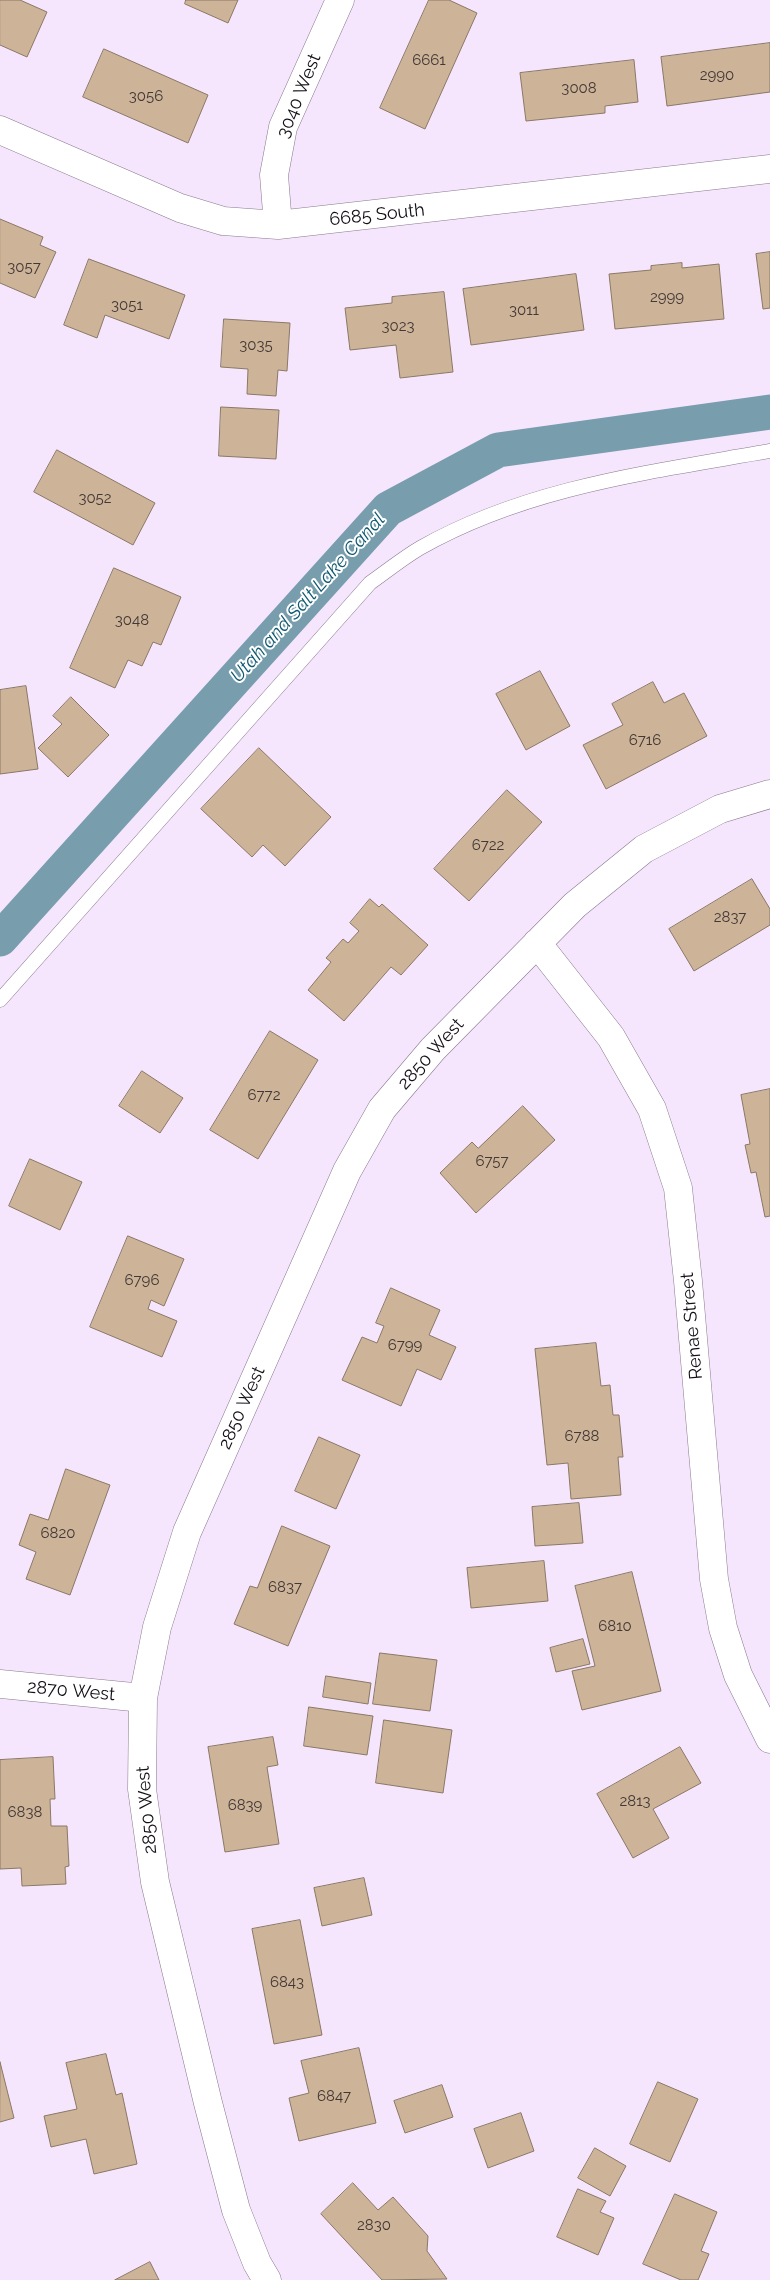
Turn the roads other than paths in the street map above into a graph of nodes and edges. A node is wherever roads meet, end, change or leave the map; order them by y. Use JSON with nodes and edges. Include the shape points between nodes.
{"nodes":[{"id":1,"x":340,"y":0,"type":"edge"},
{"id":2,"x":0,"y":130,"type":"edge"},
{"id":3,"x":770,"y":169,"type":"edge"},
{"id":4,"x":278,"y":225,"type":"junction"},
{"id":5,"x":770,"y":451,"type":"edge"},
{"id":6,"x":766,"y":795,"type":"edge"},
{"id":7,"x":537,"y":943,"type":"junction"},
{"id":8,"x":0,"y":1000,"type":"edge"},
{"id":9,"x":0,"y":1684,"type":"edge"},
{"id":10,"x":143,"y":1698,"type":"junction"},
{"id":11,"x":770,"y":1739,"type":"edge"},
{"id":12,"x":267,"y":2280,"type":"edge"}],
"edges":[{"from":1,"to":4,"type":"street","name":"3040 West","via":[[283,127],[274,175]]},
{"from":2,"to":4,"type":"street","name":"6685 South","via":[[180,208],[223,221]]},
{"from":3,"to":4,"type":"street","name":"6685 South"},
{"from":5,"to":8,"type":"lane","via":[[602,481],[521,504],[454,531],[420,549],[370,583]]},
{"from":6,"to":7,"type":"street","name":"2850 West","via":[[720,810],[644,849],[576,905]]},
{"from":7,"to":10,"type":"street","name":"2850 West","via":[[420,1064],[382,1109],[347,1171],[188,1532],[157,1627]]},
{"from":7,"to":11,"type":"street","name":"Renae Street","via":[[610,1037],[652,1110],[678,1188],[714,1579],[723,1628],[738,1675]]},
{"from":9,"to":10,"type":"street","name":"2870 West"},
{"from":10,"to":12,"type":"street","name":"2850 West","via":[[142,1789],[155,1882],[236,2210],[256,2264]]}]}
